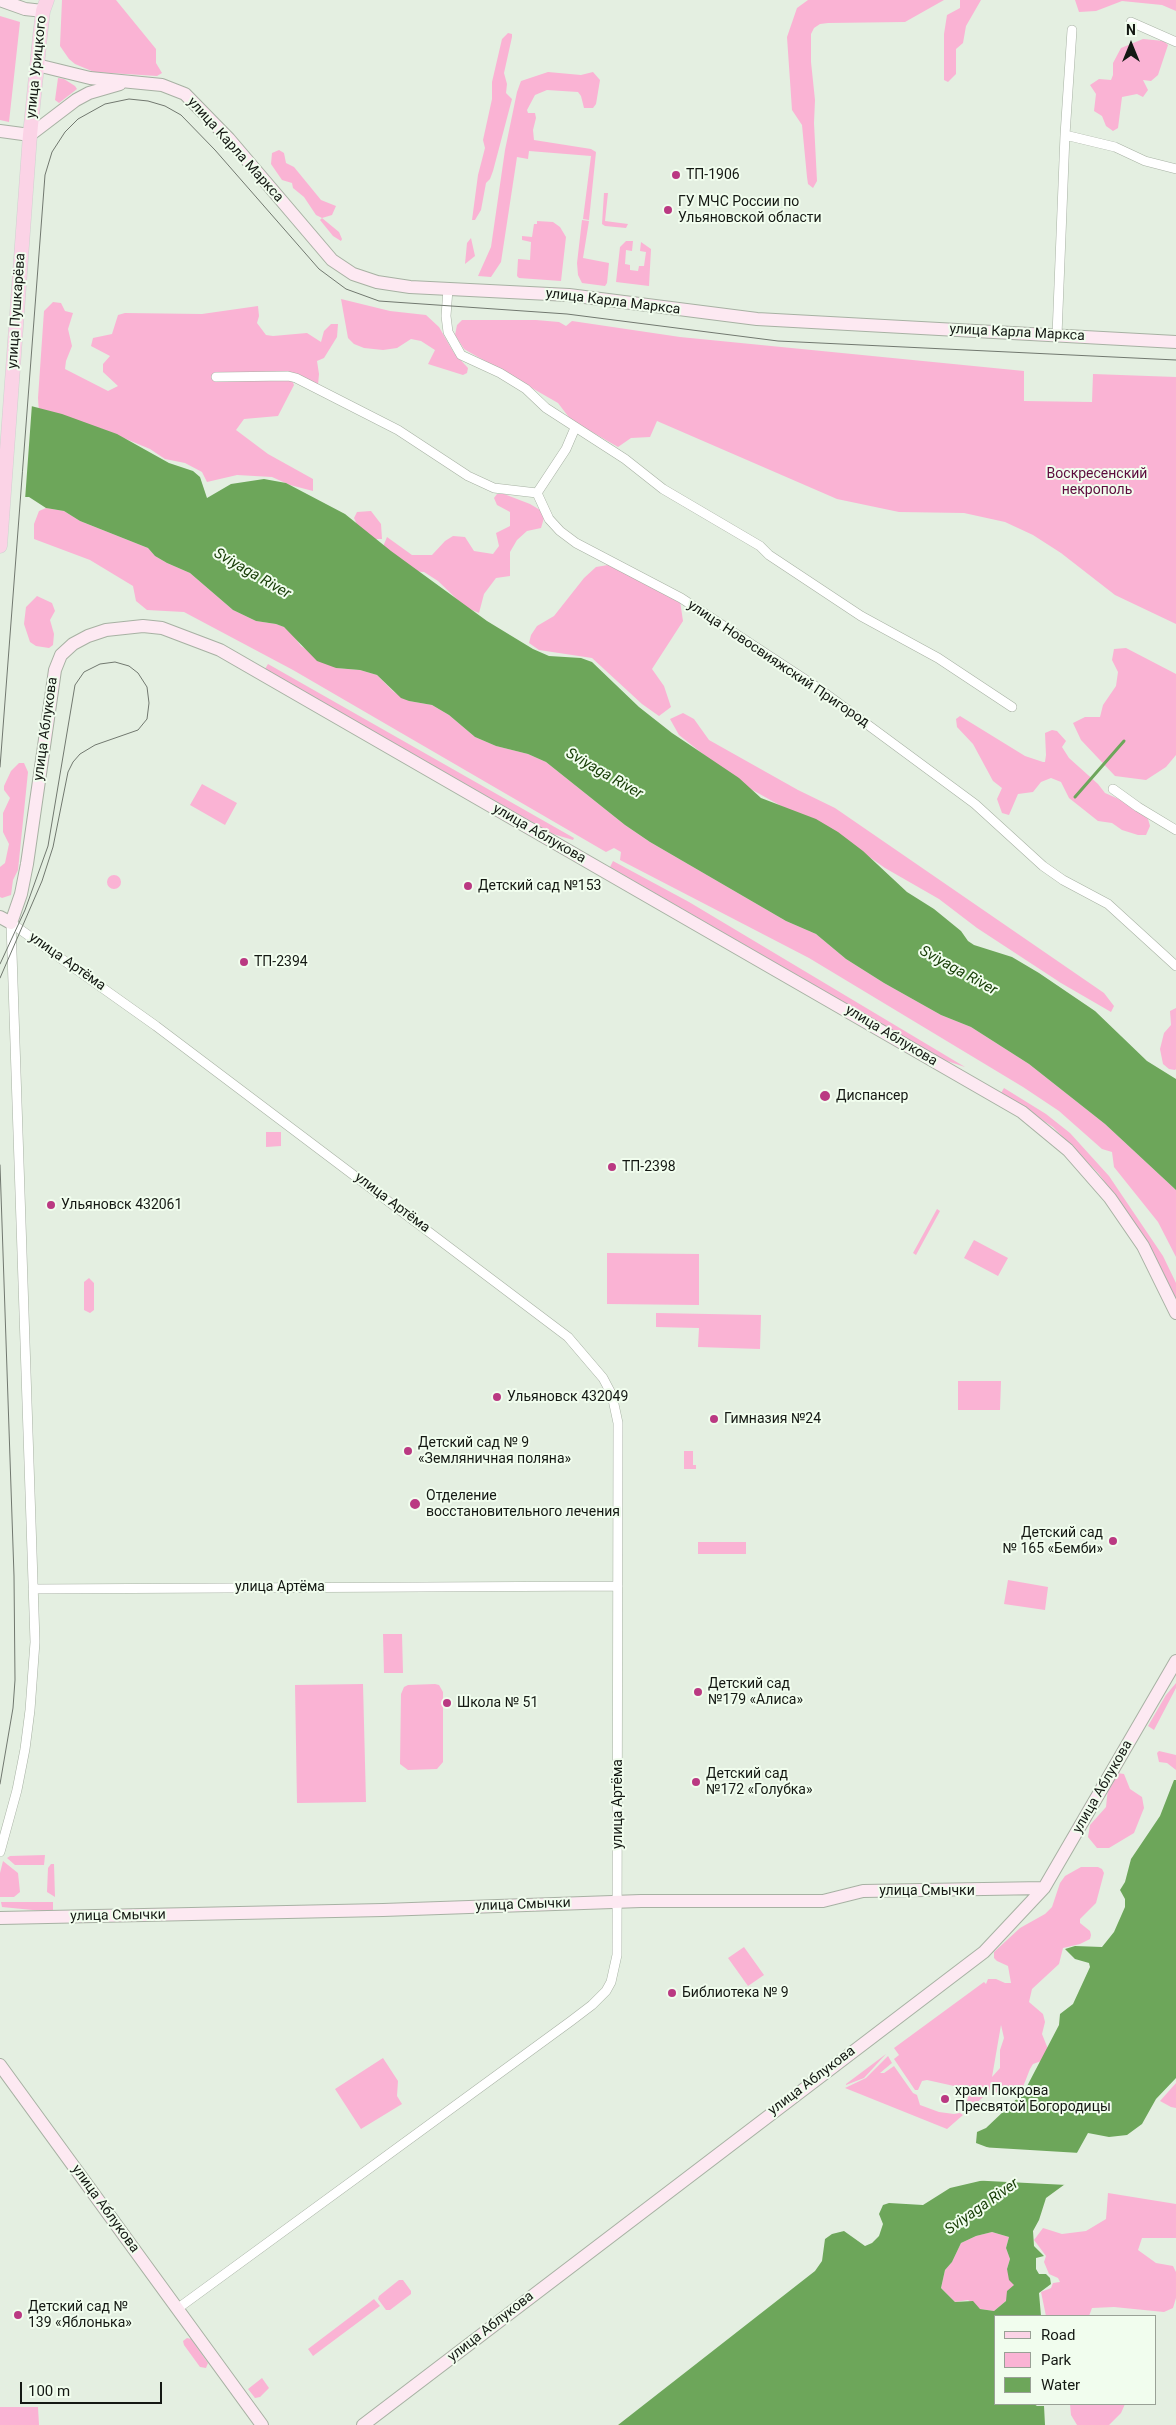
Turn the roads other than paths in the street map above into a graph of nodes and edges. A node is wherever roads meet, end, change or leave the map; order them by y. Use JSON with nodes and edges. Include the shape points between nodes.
{"nodes":[{"id":1,"x":0,"y":0,"type":"edge"},
{"id":2,"x":45,"y":5,"type":"edge"},
{"id":3,"x":1131,"y":22,"type":"dead end"},
{"id":4,"x":1072,"y":30,"type":"dead end"},
{"id":5,"x":1176,"y":42,"type":"edge"},
{"id":6,"x":37,"y":65,"type":"junction"},
{"id":7,"x":132,"y":81,"type":"junction"},
{"id":8,"x":0,"y":130,"type":"edge"},
{"id":9,"x":30,"y":135,"type":"junction"},
{"id":10,"x":1065,"y":135,"type":"junction"},
{"id":11,"x":1176,"y":169,"type":"edge"},
{"id":12,"x":448,"y":289,"type":"junction"},
{"id":13,"x":1057,"y":335,"type":"junction"},
{"id":14,"x":1176,"y":342,"type":"edge"},
{"id":15,"x":216,"y":377,"type":"dead end"},
{"id":16,"x":575,"y":428,"type":"junction"},
{"id":17,"x":537,"y":494,"type":"junction"},
{"id":18,"x":0,"y":546,"type":"edge"},
{"id":19,"x":1012,"y":707,"type":"dead end"},
{"id":20,"x":1113,"y":789,"type":"dead end"},
{"id":21,"x":1176,"y":830,"type":"edge"},
{"id":22,"x":6,"y":920,"type":"edge"},
{"id":23,"x":1176,"y":966,"type":"edge"},
{"id":24,"x":1176,"y":1313,"type":"edge"},
{"id":25,"x":618,"y":1586,"type":"junction"},
{"id":26,"x":33,"y":1589,"type":"junction"},
{"id":27,"x":1176,"y":1661,"type":"edge"},
{"id":28,"x":0,"y":1852,"type":"edge"},
{"id":29,"x":1044,"y":1888,"type":"junction"},
{"id":30,"x":617,"y":1901,"type":"junction"},
{"id":31,"x":0,"y":1918,"type":"edge"},
{"id":32,"x":0,"y":2065,"type":"edge"},
{"id":33,"x":177,"y":2309,"type":"junction"},
{"id":34,"x":262,"y":2425,"type":"edge"},
{"id":35,"x":363,"y":2425,"type":"edge"}],
"edges":[{"from":1,"to":2,"type":"street","via":[[26,10]]},
{"from":2,"to":6,"type":"main road","name":"улица Урицкого"},
{"from":3,"to":5,"type":"street"},
{"from":4,"to":10,"type":"street"},
{"from":6,"to":7,"type":"street","name":"улица Карла Маркса","via":[[90,78]]},
{"from":6,"to":9,"type":"main road","name":"улица Урицкого"},
{"from":7,"to":9,"type":"street","name":"улица Карла Маркса","via":[[89,93]]},
{"from":7,"to":12,"type":"street","name":"улица Карла Маркса","via":[[176,89],[189,98],[332,260],[353,274],[393,286]]},
{"from":8,"to":9,"type":"street"},
{"from":9,"to":18,"type":"main road","name":"улица Пушкарёва"},
{"from":10,"to":11,"type":"street","via":[[1116,147],[1145,161]]},
{"from":10,"to":13,"type":"street"},
{"from":12,"to":13,"type":"street","name":"улица Карла Маркса","via":[[569,295],[786,322]]},
{"from":12,"to":16,"type":"street","via":[[448,332],[461,354],[500,372]]},
{"from":13,"to":14,"type":"street","name":"улица Карла Маркса"},
{"from":15,"to":17,"type":"street","via":[[296,378],[398,430],[468,476],[494,488]]},
{"from":16,"to":17,"type":"street","via":[[566,449]]},
{"from":16,"to":19,"type":"street","via":[[625,459],[662,489],[760,546],[861,616],[938,658]]},
{"from":17,"to":23,"type":"street","name":"улица Новосвияжский Пригород","via":[[549,519],[570,539],[681,598],[818,688],[975,804],[1044,866],[1108,904]]},
{"from":20,"to":21,"type":"street"},
{"from":22,"to":24,"type":"street","name":"улица Аблукова","via":[[21,894],[55,670],[61,655],[73,644],[106,630],[143,626],[162,628],[220,650],[1022,1112],[1068,1150],[1110,1198],[1143,1246]]},
{"from":22,"to":25,"type":"street","name":"улица Артёма","via":[[156,1026],[521,1300],[586,1354],[612,1395],[618,1423]]},
{"from":22,"to":26,"type":"street"},
{"from":25,"to":26,"type":"street","name":"улица Артёма"},
{"from":25,"to":30,"type":"street","name":"улица Артёма"},
{"from":26,"to":28,"type":"street","via":[[35,1642],[30,1710],[17,1790]]},
{"from":27,"to":29,"type":"street","name":"улица Аблукова"},
{"from":29,"to":30,"type":"street","name":"улица Смычки","via":[[862,1891],[824,1901]]},
{"from":29,"to":35,"type":"street","name":"улица Аблукова","via":[[972,1962]]},
{"from":30,"to":31,"type":"street","name":"улица Смычки","via":[[390,1910]]},
{"from":30,"to":33,"type":"street","name":"улица Артёма","via":[[614,1971],[606,1991],[592,2005]]},
{"from":32,"to":33,"type":"street","name":"улица Аблукова"},
{"from":33,"to":34,"type":"street","name":"улица Аблукова"}]}
